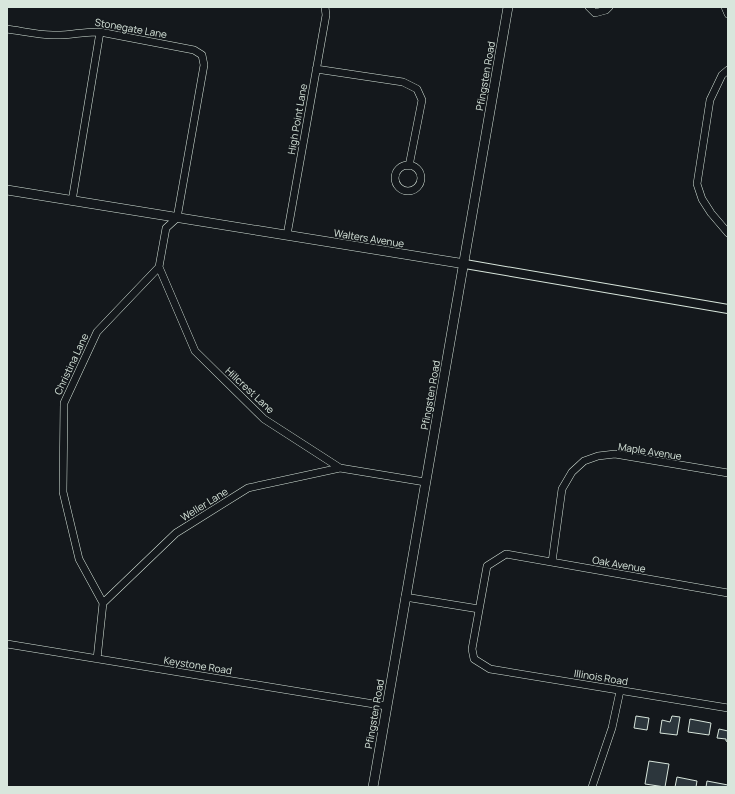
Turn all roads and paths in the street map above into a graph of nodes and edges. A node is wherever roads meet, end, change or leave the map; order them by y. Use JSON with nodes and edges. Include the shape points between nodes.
{"nodes":[{"id":1,"x":325,"y":7,"type":"edge"},
{"id":2,"x":508,"y":7,"type":"edge"},
{"id":3,"x":589,"y":7,"type":"edge"},
{"id":4,"x":609,"y":7,"type":"edge"},
{"id":5,"x":725,"y":7,"type":"edge"},
{"id":6,"x":728,"y":14,"type":"edge"},
{"id":7,"x":7,"y":29,"type":"edge"},
{"id":8,"x":100,"y":32,"type":"junction"},
{"id":9,"x":316,"y":69,"type":"junction"},
{"id":10,"x":728,"y":70,"type":"edge"},
{"id":11,"x":409,"y":166,"type":"dead end"},
{"id":12,"x":7,"y":190,"type":"edge"},
{"id":13,"x":72,"y":201,"type":"junction"},
{"id":14,"x":177,"y":218,"type":"junction"},
{"id":15,"x":728,"y":233,"type":"edge"},
{"id":16,"x":287,"y":235,"type":"junction"},
{"id":17,"x":465,"y":264,"type":"junction"},
{"id":18,"x":159,"y":267,"type":"junction"},
{"id":19,"x":728,"y":308,"type":"edge"},
{"id":20,"x":340,"y":468,"type":"junction"},
{"id":21,"x":728,"y":473,"type":"edge"},
{"id":22,"x":425,"y":482,"type":"junction"},
{"id":23,"x":552,"y":562,"type":"junction"},
{"id":24,"x":728,"y":592,"type":"edge"},
{"id":25,"x":405,"y":597,"type":"junction"},
{"id":26,"x":102,"y":603,"type":"junction"},
{"id":27,"x":479,"y":609,"type":"junction"},
{"id":28,"x":7,"y":644,"type":"edge"},
{"id":29,"x":97,"y":659,"type":"junction"},
{"id":30,"x":620,"y":691,"type":"junction"},
{"id":31,"x":386,"y":706,"type":"junction"},
{"id":32,"x":728,"y":708,"type":"edge"},
{"id":33,"x":372,"y":787,"type":"edge"},
{"id":34,"x":592,"y":787,"type":"edge"}],
"edges":[{"from":1,"to":9,"type":"street","name":"High Point Lane","via":[[326,15]]},
{"from":2,"to":17,"type":"main road","name":"Pfingsten Road"},
{"from":3,"to":4,"type":"street","via":[[595,13]]},
{"from":5,"to":6,"type":"street"},
{"from":7,"to":8,"type":"street","name":"Stonegate Lane","via":[[52,36],[84,31]]},
{"from":8,"to":13,"type":"street"},
{"from":8,"to":14,"type":"street","name":"Stonegate Lane","via":[[194,50],[202,55],[204,65]]},
{"from":9,"to":11,"type":"street","via":[[402,82],[417,89],[422,100]]},
{"from":9,"to":16,"type":"street","name":"High Point Lane"},
{"from":10,"to":15,"type":"street","via":[[722,75],[710,100],[697,184],[702,199]]},
{"from":12,"to":13,"type":"main road","name":"Walters Avenue"},
{"from":13,"to":14,"type":"main road","name":"Walters Avenue"},
{"from":14,"to":16,"type":"main road","name":"Walters Avenue"},
{"from":14,"to":18,"type":"street","via":[[166,228]]},
{"from":16,"to":17,"type":"main road","name":"Walters Avenue"},
{"from":17,"to":19,"type":"street","name":"Walters Avenue"},
{"from":17,"to":22,"type":"main road","name":"Pfingsten Road"},
{"from":18,"to":20,"type":"street","name":"Hillcrest Lane","via":[[195,351],[264,419]]},
{"from":18,"to":26,"type":"street","name":"Christina Lane","via":[[97,332],[64,403],[64,492],[79,559]]},
{"from":20,"to":22,"type":"street","name":"Hillcrest Lane"},
{"from":20,"to":26,"type":"street","name":"Weller Lane","via":[[248,488],[176,533]]},
{"from":21,"to":23,"type":"street","name":"Maple Avenue","via":[[615,454],[584,461],[572,472],[562,488]]},
{"from":22,"to":25,"type":"main road","name":"Pfingsten Road"},
{"from":23,"to":24,"type":"street","name":"Oak Avenue"},
{"from":23,"to":27,"type":"street","name":"Oak Avenue","via":[[506,554],[487,566]]},
{"from":25,"to":27,"type":"street"},
{"from":25,"to":31,"type":"main road","name":"Pfingsten Road"},
{"from":26,"to":29,"type":"street"},
{"from":27,"to":30,"type":"street","name":"Illinois Road","via":[[472,649],[474,659],[490,669]]},
{"from":28,"to":29,"type":"street","name":"Keystone Road"},
{"from":29,"to":31,"type":"street","name":"Keystone Road"},
{"from":30,"to":32,"type":"street","name":"Illinois Road"},
{"from":30,"to":34,"type":"street","via":[[612,728]]},
{"from":31,"to":33,"type":"main road","name":"Pfingsten Road"}]}
